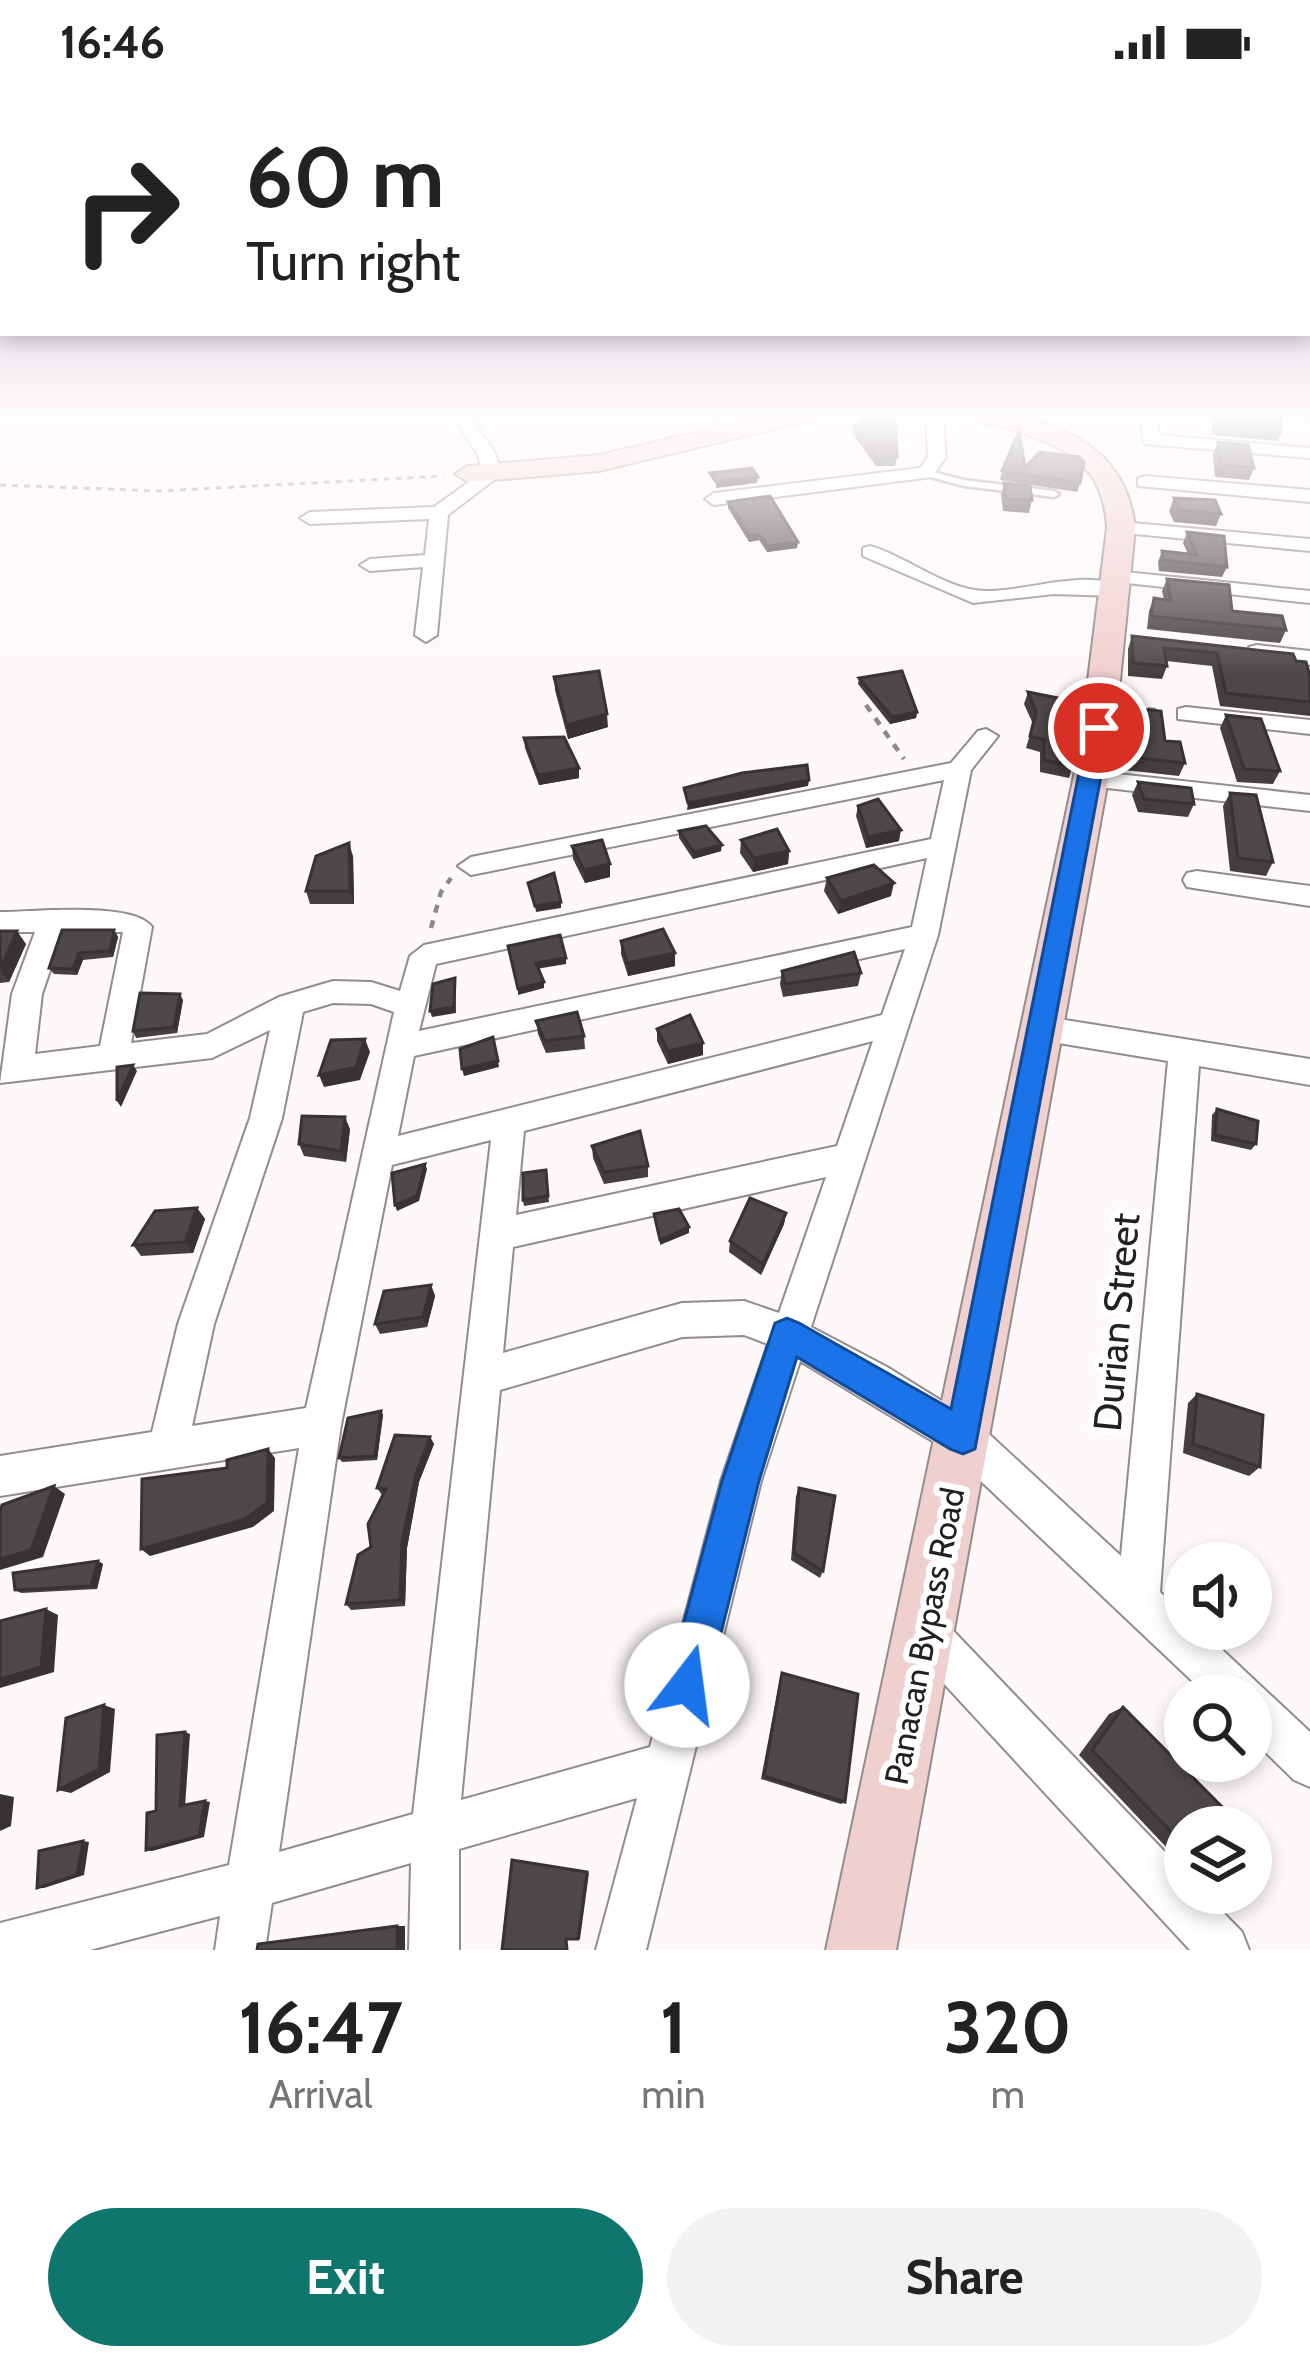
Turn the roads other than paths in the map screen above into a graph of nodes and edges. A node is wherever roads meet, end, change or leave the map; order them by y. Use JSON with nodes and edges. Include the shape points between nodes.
{"nodes":[{"id":1,"x":452,"y":501,"type":"edge"},
{"id":2,"x":1120,"y":501,"type":"edge"},
{"id":3,"x":439,"y":513,"type":"junction"},
{"id":4,"x":310,"y":518,"type":"dead end"},
{"id":5,"x":1121,"y":528,"type":"junction"},
{"id":6,"x":1310,"y":545,"type":"edge"},
{"id":7,"x":870,"y":552,"type":"dead end"},
{"id":8,"x":433,"y":560,"type":"junction"},
{"id":9,"x":370,"y":565,"type":"dead end"},
{"id":10,"x":1114,"y":584,"type":"junction"},
{"id":11,"x":1310,"y":597,"type":"edge"},
{"id":12,"x":426,"y":635,"type":"dead end"},
{"id":13,"x":1243,"y":650,"type":"edge"},
{"id":14,"x":1310,"y":658,"type":"edge"},
{"id":15,"x":1186,"y":714,"type":"road end"},
{"id":16,"x":1310,"y":727,"type":"edge"},
{"id":17,"x":986,"y":736,"type":"dead end"},
{"id":18,"x":959,"y":769,"type":"junction"},
{"id":19,"x":1090,"y":779,"type":"junction"},
{"id":20,"x":1310,"y":803,"type":"edge"},
{"id":21,"x":944,"y":844,"type":"junction"},
{"id":22,"x":471,"y":866,"type":"road end"},
{"id":23,"x":1197,"y":880,"type":"dead end"},
{"id":24,"x":1310,"y":896,"type":"edge"},
{"id":25,"x":53,"y":920,"type":"junction"},
{"id":26,"x":0,"y":922,"type":"edge"},
{"id":27,"x":925,"y":935,"type":"junction"},
{"id":28,"x":13,"y":995,"type":"edge"},
{"id":29,"x":290,"y":1005,"type":"junction"},
{"id":30,"x":412,"y":1006,"type":"junction"},
{"id":31,"x":893,"y":1024,"type":"junction"},
{"id":32,"x":1040,"y":1028,"type":"junction"},
{"id":33,"x":400,"y":1047,"type":"junction"},
{"id":34,"x":1184,"y":1054,"type":"junction"},
{"id":35,"x":113,"y":1059,"type":"junction"},
{"id":36,"x":9,"y":1069,"type":"edge"},
{"id":37,"x":1310,"y":1072,"type":"edge"},
{"id":38,"x":509,"y":1121,"type":"junction"},
{"id":39,"x":381,"y":1154,"type":"junction"},
{"id":40,"x":851,"y":1157,"type":"junction"},
{"id":41,"x":497,"y":1235,"type":"junction"},
{"id":42,"x":787,"y":1334,"type":"junction"},
{"id":43,"x":482,"y":1377,"type":"junction"},
{"id":44,"x":322,"y":1425,"type":"junction"},
{"id":45,"x":963,"y":1437,"type":"junction"},
{"id":46,"x":168,"y":1448,"type":"junction"},
{"id":47,"x":0,"y":1476,"type":"edge"},
{"id":48,"x":1138,"y":1598,"type":"junction"},
{"id":49,"x":926,"y":1632,"type":"junction"},
{"id":50,"x":1217,"y":1674,"type":"edge"},
{"id":51,"x":1272,"y":1727,"type":"edge"},
{"id":52,"x":1310,"y":1764,"type":"edge"},
{"id":53,"x":666,"y":1766,"type":"junction"},
{"id":54,"x":435,"y":1828,"type":"junction"},
{"id":55,"x":248,"y":1885,"type":"junction"},
{"id":56,"x":27,"y":1944,"type":"edge"},
{"id":57,"x":240,"y":1950,"type":"edge"},
{"id":58,"x":434,"y":1950,"type":"edge"},
{"id":59,"x":621,"y":1950,"type":"edge"},
{"id":60,"x":861,"y":1950,"type":"edge"},
{"id":61,"x":1225,"y":1950,"type":"edge"}],
"edges":[{"from":1,"to":3,"type":"street"},
{"from":2,"to":5,"type":"main road","name":"Panacan Bypass Road"},
{"from":3,"to":4,"type":"street"},
{"from":3,"to":8,"type":"street"},
{"from":5,"to":6,"type":"street"},
{"from":5,"to":10,"type":"main road","name":"Panacan Bypass Road"},
{"from":7,"to":10,"type":"street","via":[[973,596]]},
{"from":8,"to":9,"type":"street"},
{"from":8,"to":12,"type":"street"},
{"from":10,"to":11,"type":"street"},
{"from":10,"to":19,"type":"main road","name":"Panacan Bypass Road","via":[[1119,637]]},
{"from":13,"to":14,"type":"street"},
{"from":15,"to":16,"type":"street"},
{"from":17,"to":18,"type":"street"},
{"from":18,"to":21,"type":"street"},
{"from":18,"to":22,"type":"street"},
{"from":19,"to":20,"type":"street"},
{"from":19,"to":32,"type":"main road","name":"Panacan Bypass Road"},
{"from":21,"to":27,"type":"street"},
{"from":21,"to":30,"type":"street","via":[[424,956]]},
{"from":23,"to":24,"type":"street"},
{"from":25,"to":26,"type":"street"},
{"from":25,"to":28,"type":"street"},
{"from":25,"to":35,"type":"street","via":[[127,922],[140,932]]},
{"from":27,"to":31,"type":"street"},
{"from":27,"to":33,"type":"street"},
{"from":28,"to":36,"type":"street"},
{"from":29,"to":30,"type":"street","via":[[353,991]]},
{"from":29,"to":35,"type":"street","via":[[212,1046]]},
{"from":29,"to":46,"type":"street","via":[[266,1118],[196,1324]]},
{"from":30,"to":33,"type":"street"},
{"from":31,"to":38,"type":"street"},
{"from":31,"to":40,"type":"street"},
{"from":32,"to":34,"type":"street"},
{"from":32,"to":45,"type":"main road","name":"Panacan Bypass Road"},
{"from":33,"to":39,"type":"street"},
{"from":34,"to":37,"type":"street"},
{"from":34,"to":48,"type":"street","name":"Durian Street"},
{"from":35,"to":36,"type":"street"},
{"from":38,"to":39,"type":"street"},
{"from":38,"to":41,"type":"street"},
{"from":39,"to":44,"type":"street"},
{"from":40,"to":41,"type":"street"},
{"from":40,"to":42,"type":"street"},
{"from":41,"to":43,"type":"street"},
{"from":42,"to":43,"type":"street","via":[[745,1318],[682,1320]]},
{"from":42,"to":45,"type":"street"},
{"from":42,"to":53,"type":"street"},
{"from":43,"to":54,"type":"street"},
{"from":44,"to":46,"type":"street"},
{"from":44,"to":55,"type":"street"},
{"from":45,"to":48,"type":"street"},
{"from":45,"to":49,"type":"main road","name":"Panacan Bypass Road"},
{"from":46,"to":47,"type":"street"},
{"from":48,"to":50,"type":"street"},
{"from":49,"to":60,"type":"main road","name":"Panacan Bypass Road"},
{"from":49,"to":61,"type":"street"},
{"from":51,"to":52,"type":"street"},
{"from":53,"to":54,"type":"street"},
{"from":53,"to":59,"type":"street"},
{"from":54,"to":55,"type":"street"},
{"from":54,"to":58,"type":"street"},
{"from":55,"to":56,"type":"street"},
{"from":55,"to":57,"type":"street"}]}
